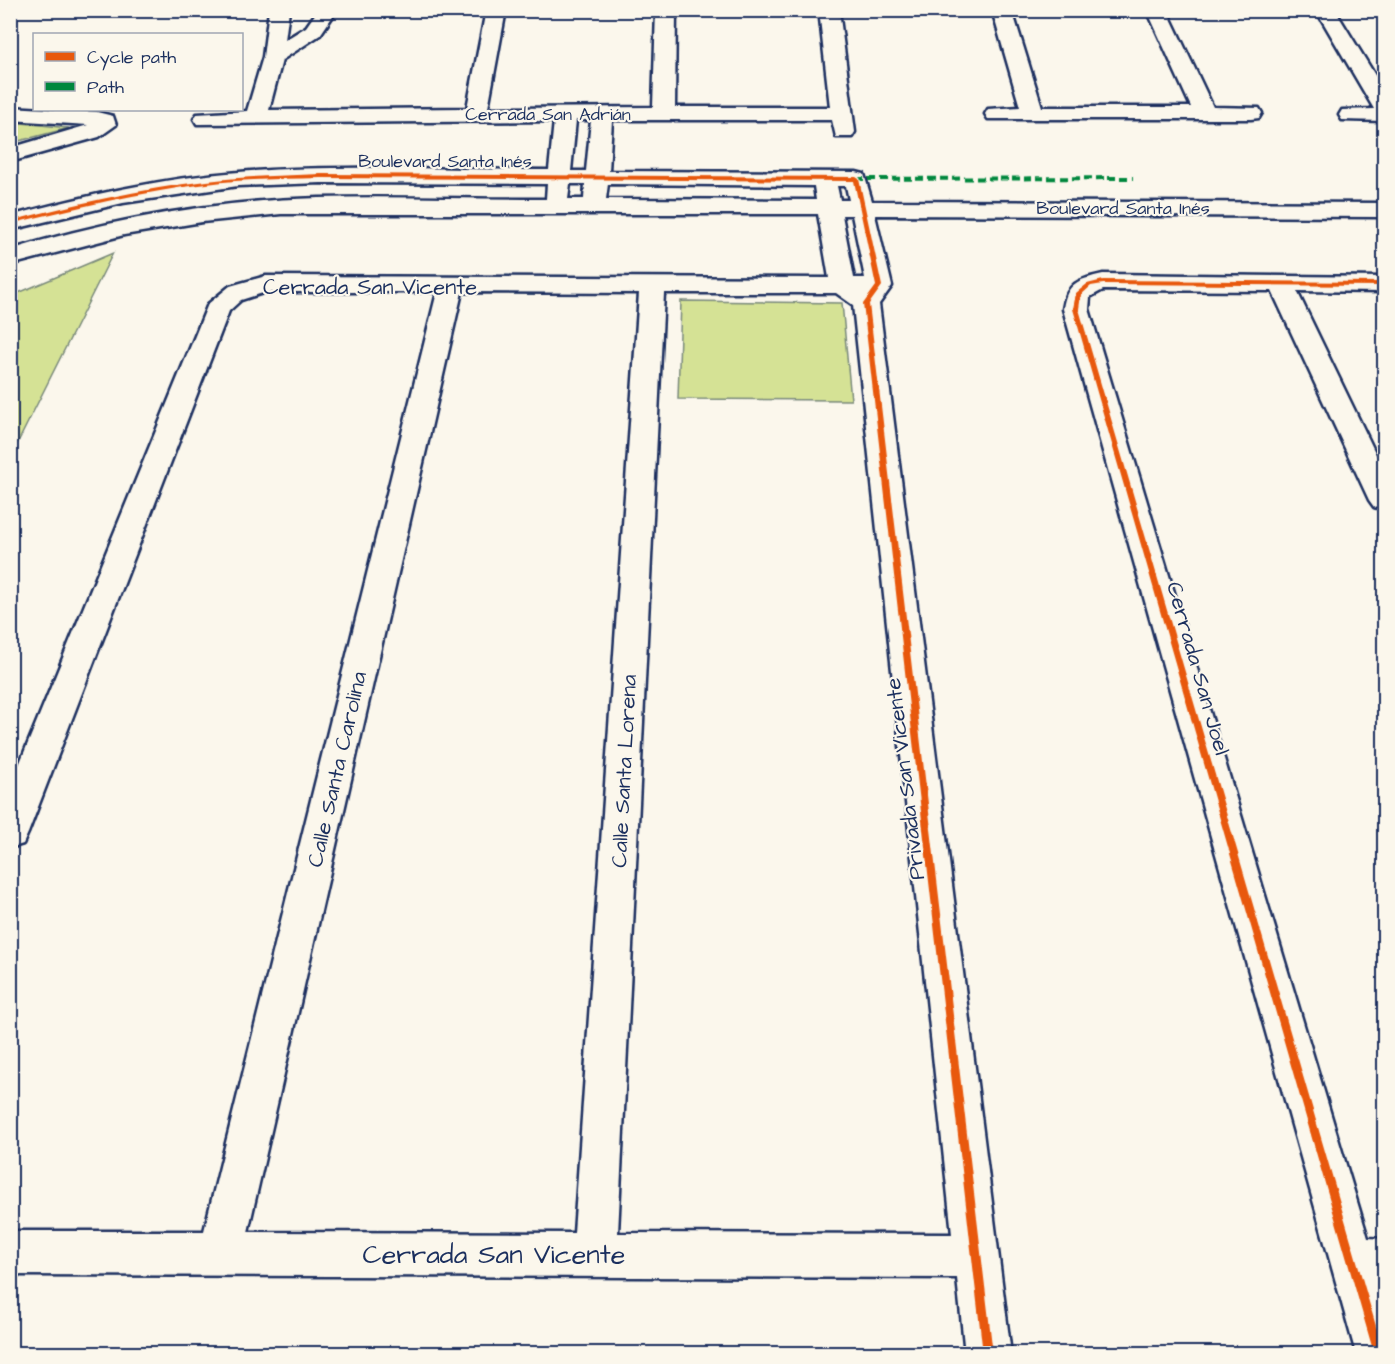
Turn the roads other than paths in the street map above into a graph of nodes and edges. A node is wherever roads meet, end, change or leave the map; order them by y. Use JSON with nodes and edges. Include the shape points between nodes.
{"nodes":[{"id":1,"x":279,"y":10,"type":"edge"},
{"id":2,"x":328,"y":10,"type":"edge"},
{"id":3,"x":496,"y":10,"type":"edge"},
{"id":4,"x":666,"y":10,"type":"edge"},
{"id":5,"x":829,"y":10,"type":"edge"},
{"id":6,"x":1002,"y":10,"type":"edge"},
{"id":7,"x":1157,"y":10,"type":"edge"},
{"id":8,"x":1325,"y":10,"type":"edge"},
{"id":9,"x":273,"y":57,"type":"junction"},
{"id":10,"x":1384,"y":107,"type":"edge"},
{"id":11,"x":10,"y":113,"type":"edge"},
{"id":12,"x":1205,"y":113,"type":"junction"},
{"id":13,"x":1251,"y":113,"type":"dead end"},
{"id":14,"x":567,"y":114,"type":"junction"},
{"id":15,"x":602,"y":114,"type":"junction"},
{"id":16,"x":664,"y":114,"type":"junction"},
{"id":17,"x":996,"y":114,"type":"dead end"},
{"id":18,"x":1033,"y":114,"type":"junction"},
{"id":19,"x":476,"y":115,"type":"junction"},
{"id":20,"x":1350,"y":115,"type":"dead end"},
{"id":21,"x":1384,"y":115,"type":"edge"},
{"id":22,"x":256,"y":116,"type":"junction"},
{"id":23,"x":205,"y":119,"type":"dead end"},
{"id":24,"x":10,"y":155,"type":"edge"},
{"id":25,"x":560,"y":177,"type":"junction"},
{"id":26,"x":597,"y":177,"type":"junction"},
{"id":27,"x":824,"y":179,"type":"junction"},
{"id":28,"x":556,"y":206,"type":"junction"},
{"id":29,"x":594,"y":206,"type":"junction"},
{"id":30,"x":830,"y":206,"type":"junction"},
{"id":31,"x":862,"y":206,"type":"junction"},
{"id":32,"x":1384,"y":210,"type":"edge"},
{"id":33,"x":10,"y":223,"type":"edge"},
{"id":34,"x":34,"y":250,"type":"junction"},
{"id":35,"x":10,"y":258,"type":"edge"},
{"id":36,"x":1281,"y":283,"type":"junction"},
{"id":37,"x":1384,"y":284,"type":"edge"},
{"id":38,"x":451,"y":285,"type":"junction"},
{"id":39,"x":652,"y":287,"type":"junction"},
{"id":40,"x":862,"y":292,"type":"junction"},
{"id":41,"x":1384,"y":500,"type":"edge"},
{"id":42,"x":10,"y":833,"type":"edge"},
{"id":43,"x":10,"y":1253,"type":"edge"},
{"id":44,"x":221,"y":1254,"type":"junction"},
{"id":45,"x":595,"y":1254,"type":"junction"},
{"id":46,"x":978,"y":1256,"type":"junction"},
{"id":47,"x":1369,"y":1261,"type":"edge"},
{"id":48,"x":1378,"y":1350,"type":"dead end"},
{"id":49,"x":988,"y":1353,"type":"edge"}],
"edges":[{"from":1,"to":9,"type":"street"},
{"from":2,"to":9,"type":"street","via":[[313,31]]},
{"from":3,"to":19,"type":"street"},
{"from":4,"to":16,"type":"street"},
{"from":5,"to":16,"type":"street","name":"Cerrada San Adrián","via":[[842,122]]},
{"from":6,"to":18,"type":"street"},
{"from":7,"to":12,"type":"street"},
{"from":8,"to":10,"type":"street"},
{"from":9,"to":22,"type":"street"},
{"from":11,"to":24,"type":"street","via":[[105,121],[105,125],[91,132]]},
{"from":12,"to":13,"type":"street"},
{"from":12,"to":18,"type":"street"},
{"from":14,"to":15,"type":"street","name":"Cerrada San Adrián"},
{"from":14,"to":19,"type":"street","name":"Cerrada San Adrián"},
{"from":14,"to":25,"type":"street"},
{"from":15,"to":16,"type":"street","name":"Cerrada San Adrián"},
{"from":15,"to":26,"type":"street"},
{"from":17,"to":18,"type":"street"},
{"from":19,"to":22,"type":"street","name":"Cerrada San Adrián"},
{"from":20,"to":21,"type":"street"},
{"from":22,"to":23,"type":"street","name":"Cerrada San Adrián"},
{"from":25,"to":26,"type":"street","name":"Boulevard Santa Inés"},
{"from":25,"to":28,"type":"street"},
{"from":25,"to":33,"type":"street","name":"Boulevard Santa Inés","via":[[238,179],[152,190]]},
{"from":26,"to":27,"type":"street","name":"Boulevard Santa Inés"},
{"from":26,"to":29,"type":"street"},
{"from":27,"to":30,"type":"street"},
{"from":27,"to":31,"type":"street","name":"Boulevard Santa Inés","via":[[856,179]]},
{"from":28,"to":29,"type":"street","name":"Boulevard Santa Inés"},
{"from":28,"to":34,"type":"street","name":"Boulevard Santa Inés","via":[[255,208],[162,220]]},
{"from":29,"to":30,"type":"street","name":"Boulevard Santa Inés"},
{"from":30,"to":31,"type":"street","name":"Boulevard Santa Inés"},
{"from":30,"to":40,"type":"street","name":"Privada San Vicente"},
{"from":31,"to":32,"type":"street","name":"Boulevard Santa Inés"},
{"from":31,"to":40,"type":"street","name":"Privada San Vicente"},
{"from":33,"to":34,"type":"street"},
{"from":34,"to":35,"type":"street","name":"Boulevard Santa Inés"},
{"from":36,"to":37,"type":"street","name":"Cerrada San Joel"},
{"from":36,"to":41,"type":"street"},
{"from":36,"to":47,"type":"street","name":"Cerrada San Joel","via":[[1103,282],[1089,285],[1078,294],[1076,309]]},
{"from":38,"to":39,"type":"street","name":"Cerrada San Vicente"},
{"from":38,"to":42,"type":"street","name":"Cerrada San Vicente","via":[[266,284],[224,299]]},
{"from":38,"to":44,"type":"street","name":"Calle Santa Carolina"},
{"from":39,"to":40,"type":"street","name":"Cerrada San Vicente"},
{"from":39,"to":45,"type":"street","name":"Calle Santa Lorena"},
{"from":40,"to":46,"type":"street","name":"Privada San Vicente"},
{"from":43,"to":44,"type":"street","name":"Cerrada San Vicente"},
{"from":44,"to":45,"type":"street","name":"Cerrada San Vicente"},
{"from":45,"to":46,"type":"street","name":"Cerrada San Vicente"},
{"from":46,"to":49,"type":"street","name":"Privada San Vicente"},
{"from":47,"to":48,"type":"street","name":"Cerrada San Joel"}]}
